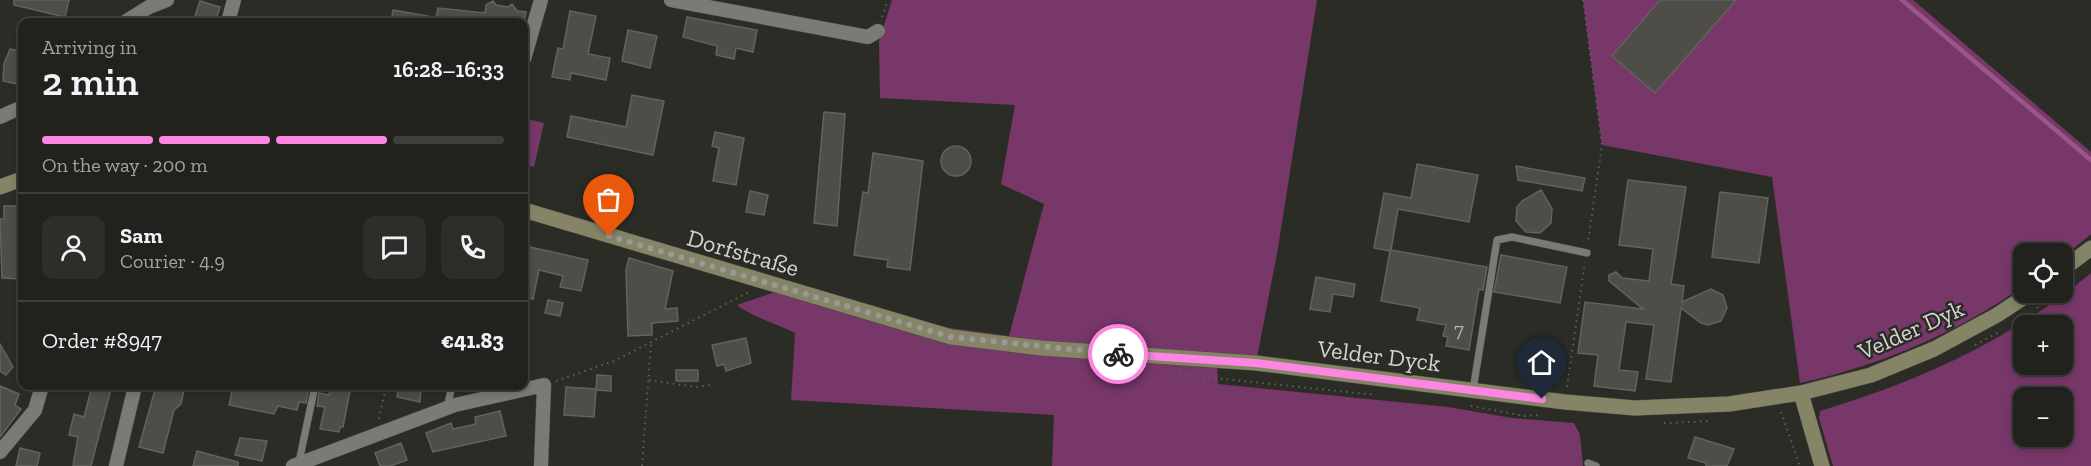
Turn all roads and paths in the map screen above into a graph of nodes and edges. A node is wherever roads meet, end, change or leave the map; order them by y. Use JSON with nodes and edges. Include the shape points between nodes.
{"nodes":[{"id":1,"x":167,"y":0,"type":"edge"},
{"id":2,"x":234,"y":0,"type":"edge"},
{"id":3,"x":542,"y":0,"type":"edge"},
{"id":4,"x":670,"y":0,"type":"edge"},
{"id":5,"x":888,"y":0,"type":"edge"},
{"id":6,"x":1583,"y":0,"type":"edge"},
{"id":7,"x":704,"y":3,"type":"edge"},
{"id":8,"x":131,"y":18,"type":"edge"},
{"id":9,"x":229,"y":18,"type":"edge"},
{"id":10,"x":878,"y":31,"type":"joint"},
{"id":11,"x":528,"y":46,"type":"edge"},
{"id":12,"x":18,"y":109,"type":"edge"},
{"id":13,"x":0,"y":117,"type":"edge"},
{"id":14,"x":18,"y":180,"type":"edge"},
{"id":15,"x":0,"y":187,"type":"edge"},
{"id":16,"x":528,"y":211,"type":"edge"},
{"id":17,"x":2091,"y":248,"type":"edge"},
{"id":18,"x":1587,"y":253,"type":"junction"},
{"id":19,"x":2073,"y":262,"type":"edge"},
{"id":20,"x":766,"y":283,"type":"junction"},
{"id":21,"x":2015,"y":303,"type":"edge"},
{"id":22,"x":951,"y":337,"type":"joint"},
{"id":23,"x":651,"y":343,"type":"junction"},
{"id":24,"x":649,"y":380,"type":"junction"},
{"id":25,"x":544,"y":385,"type":"junction"},
{"id":26,"x":711,"y":385,"type":"dead end"},
{"id":27,"x":528,"y":389,"type":"edge"},
{"id":28,"x":41,"y":390,"type":"edge"},
{"id":29,"x":134,"y":390,"type":"edge"},
{"id":30,"x":314,"y":390,"type":"edge"},
{"id":31,"x":385,"y":390,"type":"edge"},
{"id":32,"x":451,"y":390,"type":"edge"},
{"id":33,"x":523,"y":390,"type":"edge"},
{"id":34,"x":1473,"y":390,"type":"junction"},
{"id":35,"x":1801,"y":393,"type":"junction"},
{"id":36,"x":1565,"y":402,"type":"junction"},
{"id":37,"x":447,"y":408,"type":"junction"},
{"id":38,"x":1781,"y":412,"type":"dead end"},
{"id":39,"x":375,"y":434,"type":"junction"},
{"id":40,"x":0,"y":452,"type":"edge"},
{"id":41,"x":296,"y":465,"type":"edge"},
{"id":42,"x":116,"y":466,"type":"edge"},
{"id":43,"x":541,"y":466,"type":"edge"},
{"id":44,"x":642,"y":466,"type":"edge"},
{"id":45,"x":1800,"y":466,"type":"edge"},
{"id":46,"x":1822,"y":466,"type":"edge"}],
"edges":[{"from":1,"to":8,"type":"street"},
{"from":2,"to":9,"type":"street"},
{"from":3,"to":11,"type":"street"},
{"from":4,"to":7,"type":"street"},
{"from":5,"to":10,"type":"path"},
{"from":6,"to":18,"type":"path","via":[[1602,145]]},
{"from":7,"to":10,"type":"street","via":[[868,37]]},
{"from":12,"to":13,"type":"street"},
{"from":14,"to":15,"type":"main road"},
{"from":16,"to":20,"type":"main road","name":"Dorfstraße"},
{"from":17,"to":19,"type":"main road"},
{"from":18,"to":34,"type":"lane","via":[[1512,237],[1497,240]]},
{"from":18,"to":36,"type":"path"},
{"from":20,"to":22,"type":"main road","name":"Dorfstraße"},
{"from":20,"to":23,"type":"path"},
{"from":21,"to":35,"type":"main road","name":"Velder Dyk","via":[[1934,349],[1871,375]]},
{"from":22,"to":34,"type":"main road","name":"Velder Dyck","via":[[1041,348],[1256,363]]},
{"from":23,"to":24,"type":"path"},
{"from":23,"to":25,"type":"path","via":[[614,361]]},
{"from":24,"to":26,"type":"path","via":[[696,387]]},
{"from":24,"to":44,"type":"path"},
{"from":25,"to":27,"type":"street"},
{"from":25,"to":43,"type":"street"},
{"from":28,"to":40,"type":"street","via":[[35,410]]},
{"from":29,"to":42,"type":"street"},
{"from":30,"to":41,"type":"lane"},
{"from":31,"to":39,"type":"path"},
{"from":32,"to":37,"type":"lane"},
{"from":33,"to":37,"type":"street"},
{"from":34,"to":36,"type":"main road","name":"Velder Dyck"},
{"from":35,"to":36,"type":"main road","name":"Velder Dyck","via":[[1682,408]]},
{"from":35,"to":46,"type":"main road"},
{"from":37,"to":39,"type":"street"},
{"from":38,"to":45,"type":"path"},
{"from":39,"to":41,"type":"street"}]}
